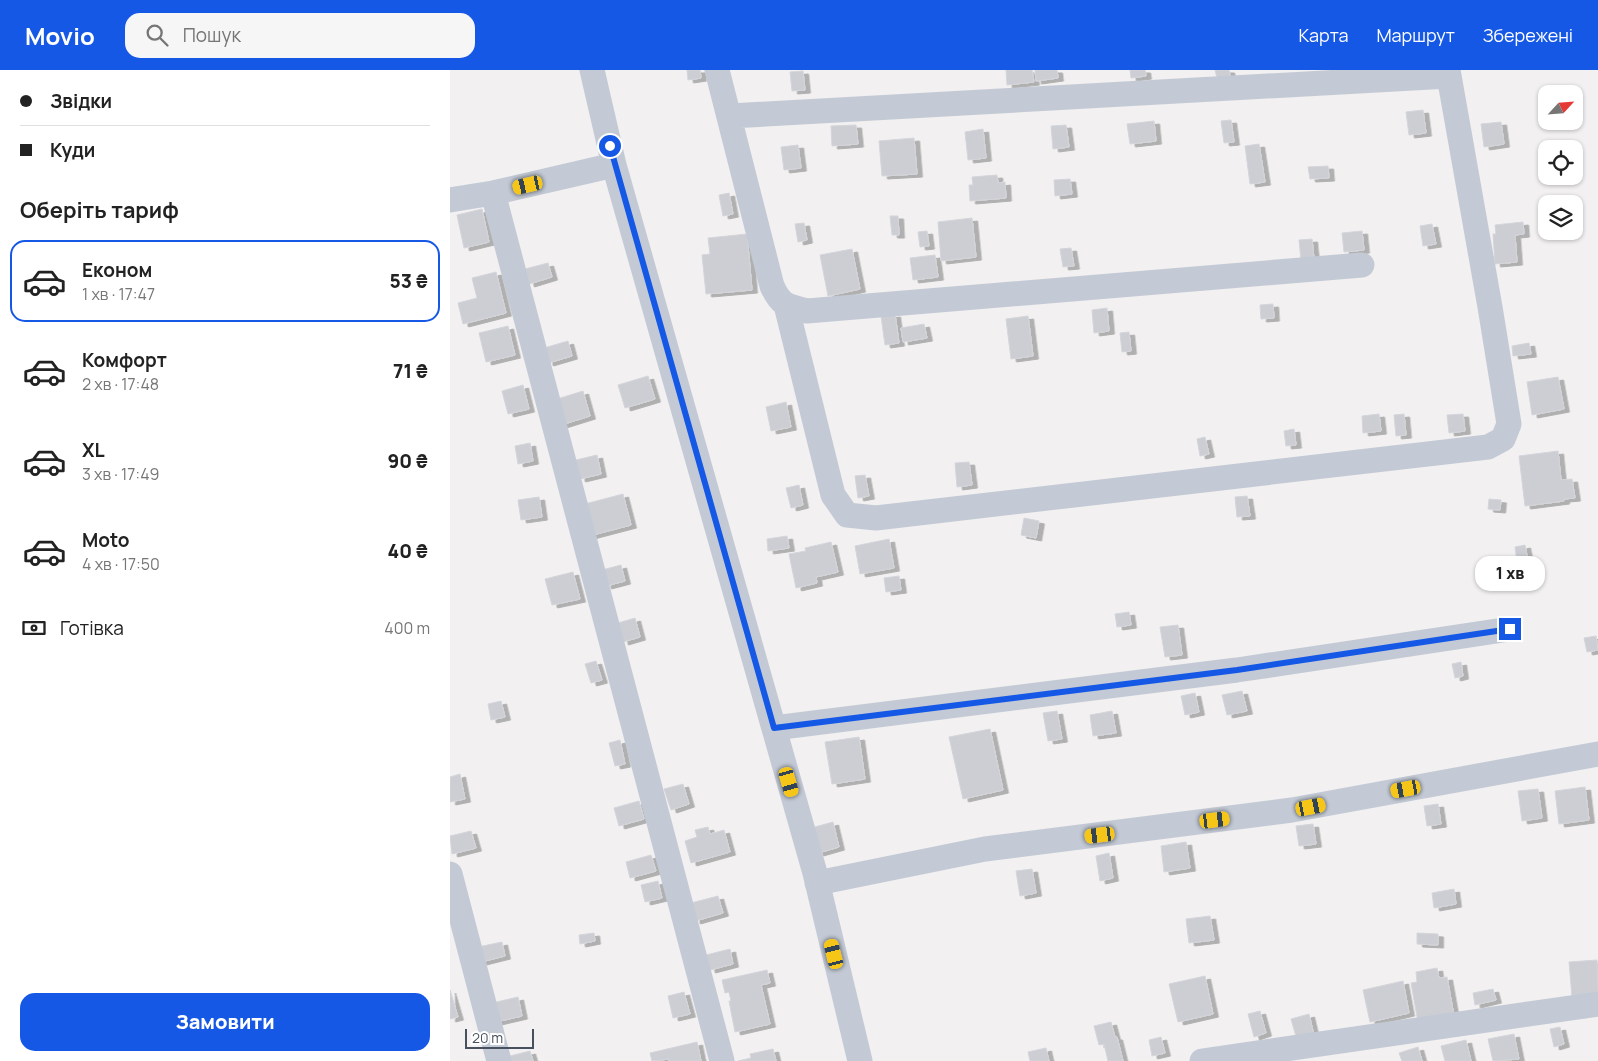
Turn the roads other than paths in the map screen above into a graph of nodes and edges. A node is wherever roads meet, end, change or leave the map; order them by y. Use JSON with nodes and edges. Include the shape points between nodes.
{"nodes":[{"id":1,"x":592,"y":70,"type":"edge"},
{"id":2,"x":717,"y":70,"type":"edge"},
{"id":3,"x":1448,"y":73,"type":"edge"},
{"id":4,"x":730,"y":116,"type":"junction"},
{"id":5,"x":614,"y":165,"type":"junction"},
{"id":6,"x":493,"y":193,"type":"junction"},
{"id":7,"x":450,"y":200,"type":"edge"},
{"id":8,"x":1362,"y":265,"type":"dead end"},
{"id":9,"x":786,"y":306,"type":"junction"},
{"id":10,"x":1510,"y":629,"type":"dead end"},
{"id":11,"x":774,"y":728,"type":"junction"},
{"id":12,"x":1598,"y":754,"type":"edge"},
{"id":13,"x":450,"y":874,"type":"edge"},
{"id":14,"x":817,"y":883,"type":"junction"},
{"id":15,"x":1598,"y":1004,"type":"edge"},
{"id":16,"x":499,"y":1061,"type":"edge"},
{"id":17,"x":722,"y":1061,"type":"edge"},
{"id":18,"x":860,"y":1061,"type":"edge"},
{"id":19,"x":1202,"y":1061,"type":"edge"}],
"edges":[{"from":1,"to":5,"type":"street"},
{"from":2,"to":4,"type":"street"},
{"from":3,"to":4,"type":"street"},
{"from":3,"to":9,"type":"street","via":[[1509,424],[1503,439],[1488,448],[876,518],[847,515],[833,495]]},
{"from":4,"to":9,"type":"street","via":[[772,286],[777,298]]},
{"from":5,"to":6,"type":"street"},
{"from":5,"to":11,"type":"street"},
{"from":6,"to":7,"type":"street"},
{"from":6,"to":17,"type":"street"},
{"from":8,"to":9,"type":"street","via":[[807,311]]},
{"from":10,"to":11,"type":"street","via":[[1237,670]]},
{"from":11,"to":14,"type":"street"},
{"from":12,"to":14,"type":"street","via":[[1292,810],[985,849]]},
{"from":13,"to":16,"type":"street"},
{"from":14,"to":18,"type":"street"},
{"from":15,"to":19,"type":"street"}]}
